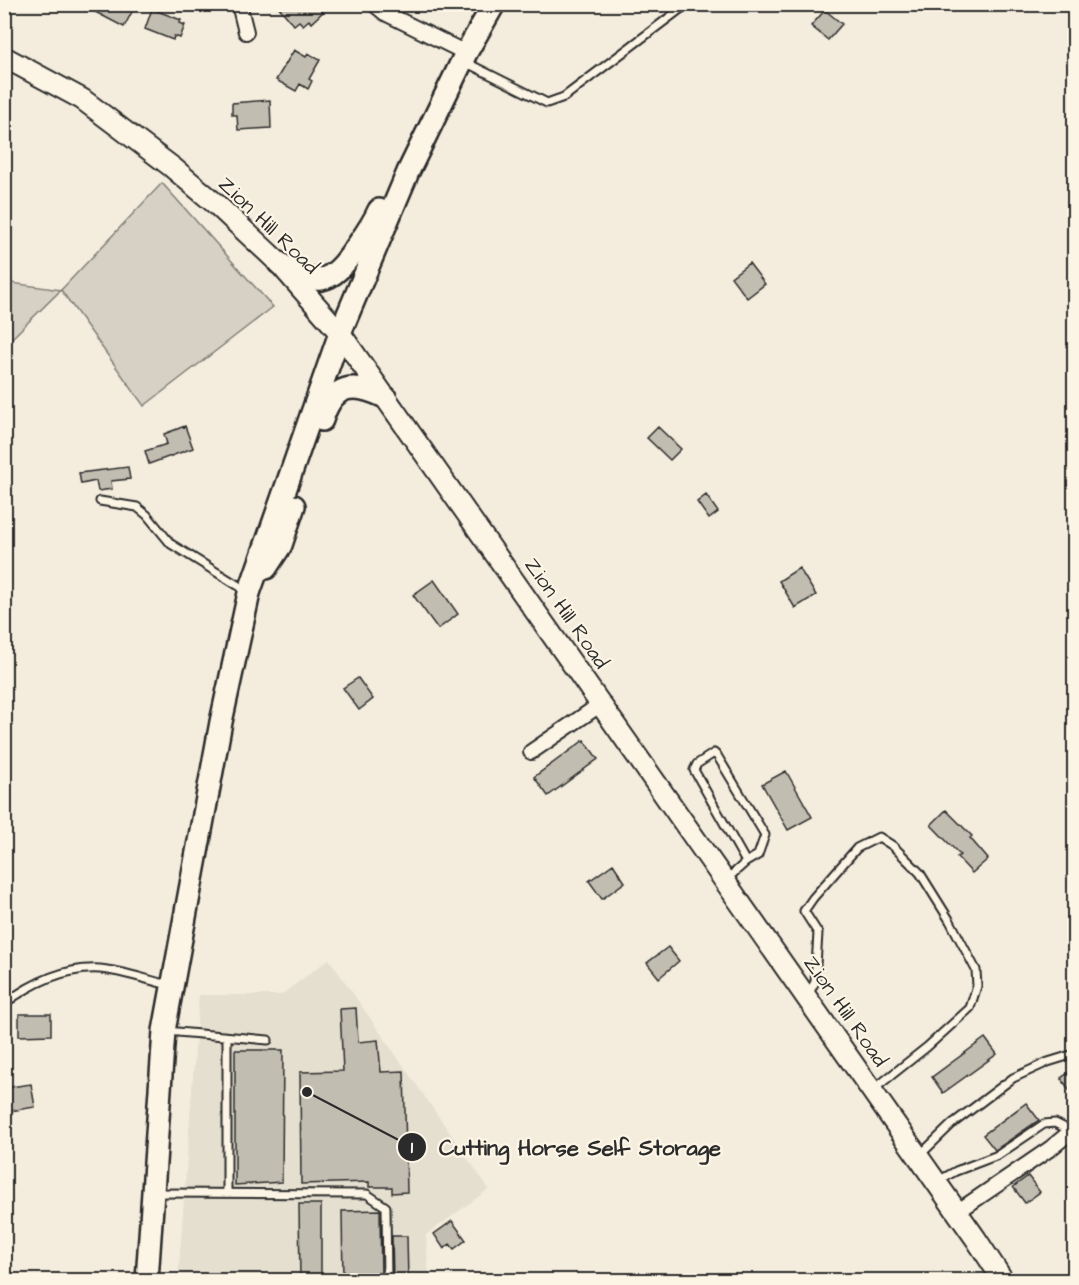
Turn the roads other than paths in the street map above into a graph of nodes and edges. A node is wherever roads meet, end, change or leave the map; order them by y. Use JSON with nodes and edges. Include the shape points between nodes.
{"nodes":[{"id":1,"x":239,"y":4,"type":"edge"},
{"id":2,"x":374,"y":4,"type":"edge"},
{"id":3,"x":494,"y":4,"type":"edge"},
{"id":4,"x":687,"y":4,"type":"edge"},
{"id":5,"x":246,"y":32,"type":"dead end"},
{"id":6,"x":4,"y":57,"type":"edge"},
{"id":7,"x":465,"y":57,"type":"junction"},
{"id":8,"x":279,"y":263,"type":"junction"},
{"id":9,"x":340,"y":333,"type":"junction"},
{"id":10,"x":385,"y":397,"type":"junction"},
{"id":11,"x":99,"y":501,"type":"dead end"},
{"id":12,"x":249,"y":593,"type":"junction"},
{"id":13,"x":601,"y":704,"type":"junction"},
{"id":14,"x":531,"y":753,"type":"dead end"},
{"id":15,"x":746,"y":862,"type":"junction"},
{"id":16,"x":725,"y":881,"type":"junction"},
{"id":17,"x":173,"y":986,"type":"junction"},
{"id":18,"x":807,"y":997,"type":"junction"},
{"id":19,"x":4,"y":1004,"type":"edge"},
{"id":20,"x":164,"y":1031,"type":"junction"},
{"id":21,"x":226,"y":1037,"type":"junction"},
{"id":22,"x":268,"y":1040,"type":"dead end"},
{"id":23,"x":1074,"y":1053,"type":"edge"},
{"id":24,"x":871,"y":1091,"type":"junction"},
{"id":25,"x":1073,"y":1130,"type":"edge"},
{"id":26,"x":918,"y":1157,"type":"junction"},
{"id":27,"x":936,"y":1182,"type":"junction"},
{"id":28,"x":153,"y":1193,"type":"junction"},
{"id":29,"x":227,"y":1193,"type":"junction"},
{"id":30,"x":957,"y":1212,"type":"junction"},
{"id":31,"x":147,"y":1281,"type":"edge"},
{"id":32,"x":387,"y":1281,"type":"edge"},
{"id":33,"x":1003,"y":1281,"type":"edge"}],
"edges":[{"from":1,"to":5,"type":"street"},
{"from":2,"to":7,"type":"street"},
{"from":3,"to":7,"type":"main road"},
{"from":4,"to":7,"type":"lane","via":[[564,97],[547,103]]},
{"from":6,"to":8,"type":"main road","name":"Zion Hill Road","via":[[82,99],[130,134],[217,205]]},
{"from":7,"to":8,"type":"main road","via":[[417,129],[372,226],[344,266],[324,280],[296,275]]},
{"from":7,"to":9,"type":"main road","via":[[408,172]]},
{"from":8,"to":9,"type":"main road","name":"Zion Hill Road"},
{"from":9,"to":10,"type":"main road","name":"Zion Hill Road"},
{"from":9,"to":12,"type":"main road"},
{"from":10,"to":12,"type":"main road","via":[[356,387],[334,394],[325,409],[282,545]]},
{"from":10,"to":13,"type":"main road","name":"Zion Hill Road"},
{"from":11,"to":12,"type":"lane","via":[[137,507],[171,544]]},
{"from":12,"to":17,"type":"main road"},
{"from":13,"to":14,"type":"street"},
{"from":13,"to":16,"type":"main road","name":"Zion Hill Road"},
{"from":15,"to":15,"type":"lane","via":[[758,855],[765,835],[714,753],[696,764],[694,770]]},
{"from":15,"to":16,"type":"lane"},
{"from":16,"to":18,"type":"main road","name":"Zion Hill Road"},
{"from":17,"to":19,"type":"lane","via":[[100,969],[71,971],[52,976]]},
{"from":17,"to":20,"type":"main road"},
{"from":18,"to":24,"type":"main road","name":"Zion Hill Road"},
{"from":18,"to":24,"type":"lane","via":[[815,982],[818,933],[804,911],[857,848],[879,837],[920,873],[976,970],[977,986],[970,1008]]},
{"from":20,"to":21,"type":"lane"},
{"from":20,"to":28,"type":"main road"},
{"from":21,"to":22,"type":"lane"},
{"from":21,"to":29,"type":"lane"},
{"from":23,"to":26,"type":"lane","via":[[1013,1078],[952,1124]]},
{"from":24,"to":26,"type":"main road","name":"Zion Hill Road"},
{"from":25,"to":27,"type":"lane","via":[[1055,1123],[1044,1124],[998,1155]]},
{"from":25,"to":30,"type":"street"},
{"from":26,"to":27,"type":"main road","name":"Zion Hill Road"},
{"from":27,"to":30,"type":"main road","name":"Zion Hill Road"},
{"from":28,"to":29,"type":"lane"},
{"from":28,"to":31,"type":"main road"},
{"from":29,"to":32,"type":"lane","via":[[368,1194],[386,1207]]},
{"from":30,"to":33,"type":"main road","name":"Zion Hill Road"}]}
